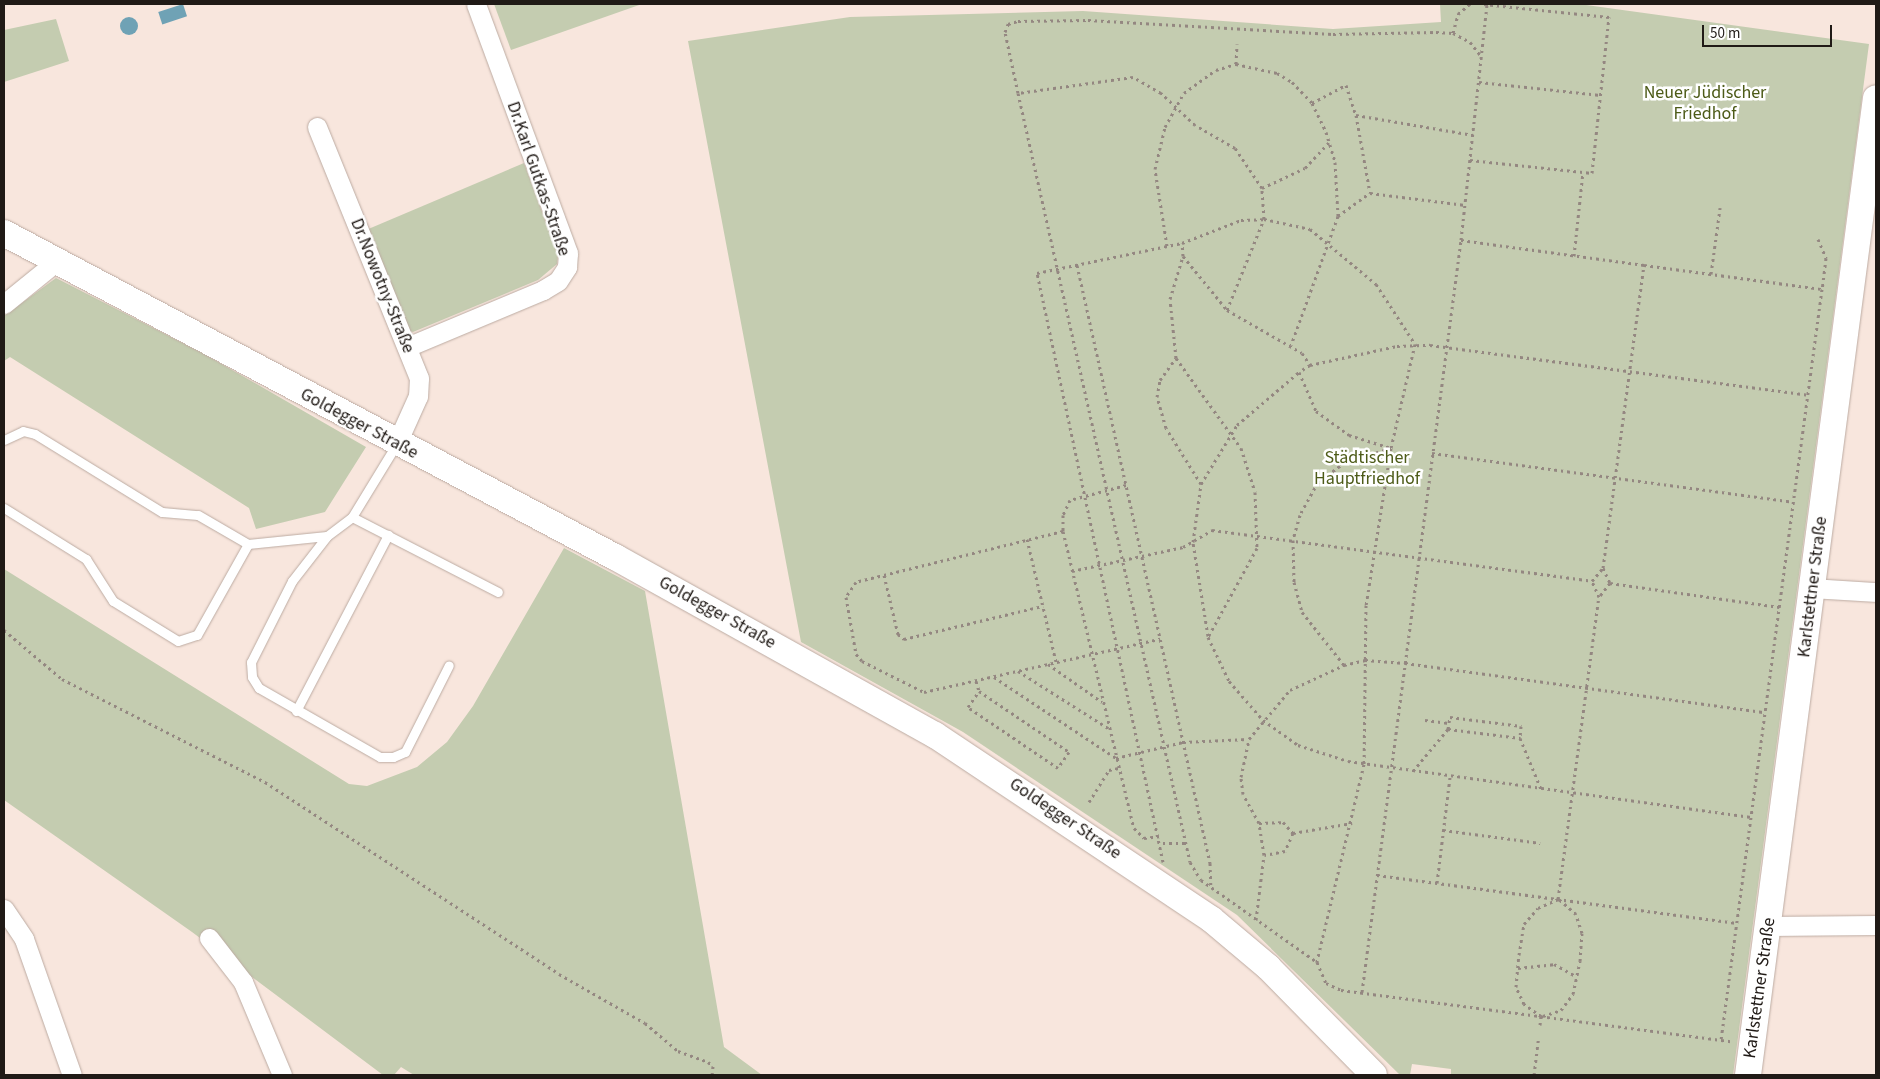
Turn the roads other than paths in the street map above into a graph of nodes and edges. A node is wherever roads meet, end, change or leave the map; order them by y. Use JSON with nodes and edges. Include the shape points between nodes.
{"nodes":[{"id":1,"x":476,"y":4,"type":"edge"},
{"id":2,"x":1876,"y":98,"type":"edge"},
{"id":3,"x":317,"y":127,"type":"dead end"},
{"id":4,"x":4,"y":233,"type":"edge"},
{"id":5,"x":57,"y":261,"type":"junction"},
{"id":6,"x":4,"y":304,"type":"edge"},
{"id":7,"x":406,"y":348,"type":"junction"},
{"id":8,"x":4,"y":440,"type":"edge"},
{"id":9,"x":396,"y":445,"type":"junction"},
{"id":10,"x":4,"y":508,"type":"edge"},
{"id":11,"x":352,"y":517,"type":"junction"},
{"id":12,"x":388,"y":535,"type":"junction"},
{"id":13,"x":327,"y":536,"type":"junction"},
{"id":14,"x":248,"y":544,"type":"junction"},
{"id":15,"x":1812,"y":588,"type":"junction"},
{"id":16,"x":498,"y":592,"type":"dead end"},
{"id":17,"x":1876,"y":592,"type":"edge"},
{"id":18,"x":449,"y":665,"type":"dead end"},
{"id":19,"x":296,"y":711,"type":"junction"},
{"id":20,"x":4,"y":909,"type":"edge"},
{"id":21,"x":1876,"y":925,"type":"edge"},
{"id":22,"x":1768,"y":926,"type":"junction"},
{"id":23,"x":209,"y":938,"type":"dead end"},
{"id":24,"x":72,"y":1075,"type":"edge"},
{"id":25,"x":282,"y":1075,"type":"edge"},
{"id":26,"x":1374,"y":1075,"type":"edge"},
{"id":27,"x":1748,"y":1075,"type":"edge"}],
"edges":[{"from":1,"to":7,"type":"street","name":"Dr.Karl Gutkas-Straße","via":[[568,253],[567,267],[558,281],[543,290]]},
{"from":2,"to":15,"type":"street","name":"Karlstettner Straße"},
{"from":3,"to":7,"type":"street","name":"Dr.Nowotny-Straße"},
{"from":4,"to":5,"type":"street","name":"Goldegger Straße"},
{"from":5,"to":6,"type":"street"},
{"from":5,"to":9,"type":"street","name":"Goldegger Straße"},
{"from":7,"to":9,"type":"street","name":"Dr.Nowotny-Straße","via":[[420,386]]},
{"from":8,"to":14,"type":"lane","via":[[24,431],[35,434],[162,512],[198,515]]},
{"from":9,"to":11,"type":"lane"},
{"from":9,"to":26,"type":"street","name":"Goldegger Straße","via":[[614,557],[872,698],[992,770],[1163,885],[1240,942]]},
{"from":10,"to":14,"type":"lane","via":[[86,559],[113,601],[178,641],[197,636]]},
{"from":11,"to":12,"type":"lane"},
{"from":11,"to":13,"type":"lane"},
{"from":12,"to":16,"type":"lane"},
{"from":12,"to":19,"type":"lane"},
{"from":13,"to":14,"type":"lane"},
{"from":13,"to":19,"type":"lane","via":[[292,581],[251,662],[252,677],[259,688]]},
{"from":15,"to":17,"type":"street"},
{"from":15,"to":22,"type":"street","name":"Karlstettner Straße"},
{"from":18,"to":19,"type":"lane","via":[[405,752],[393,757],[380,757]]},
{"from":20,"to":24,"type":"street","via":[[24,940]]},
{"from":21,"to":22,"type":"street"},
{"from":22,"to":27,"type":"street","name":"Karlstettner Straße"},
{"from":23,"to":25,"type":"street","via":[[243,982]]}]}
